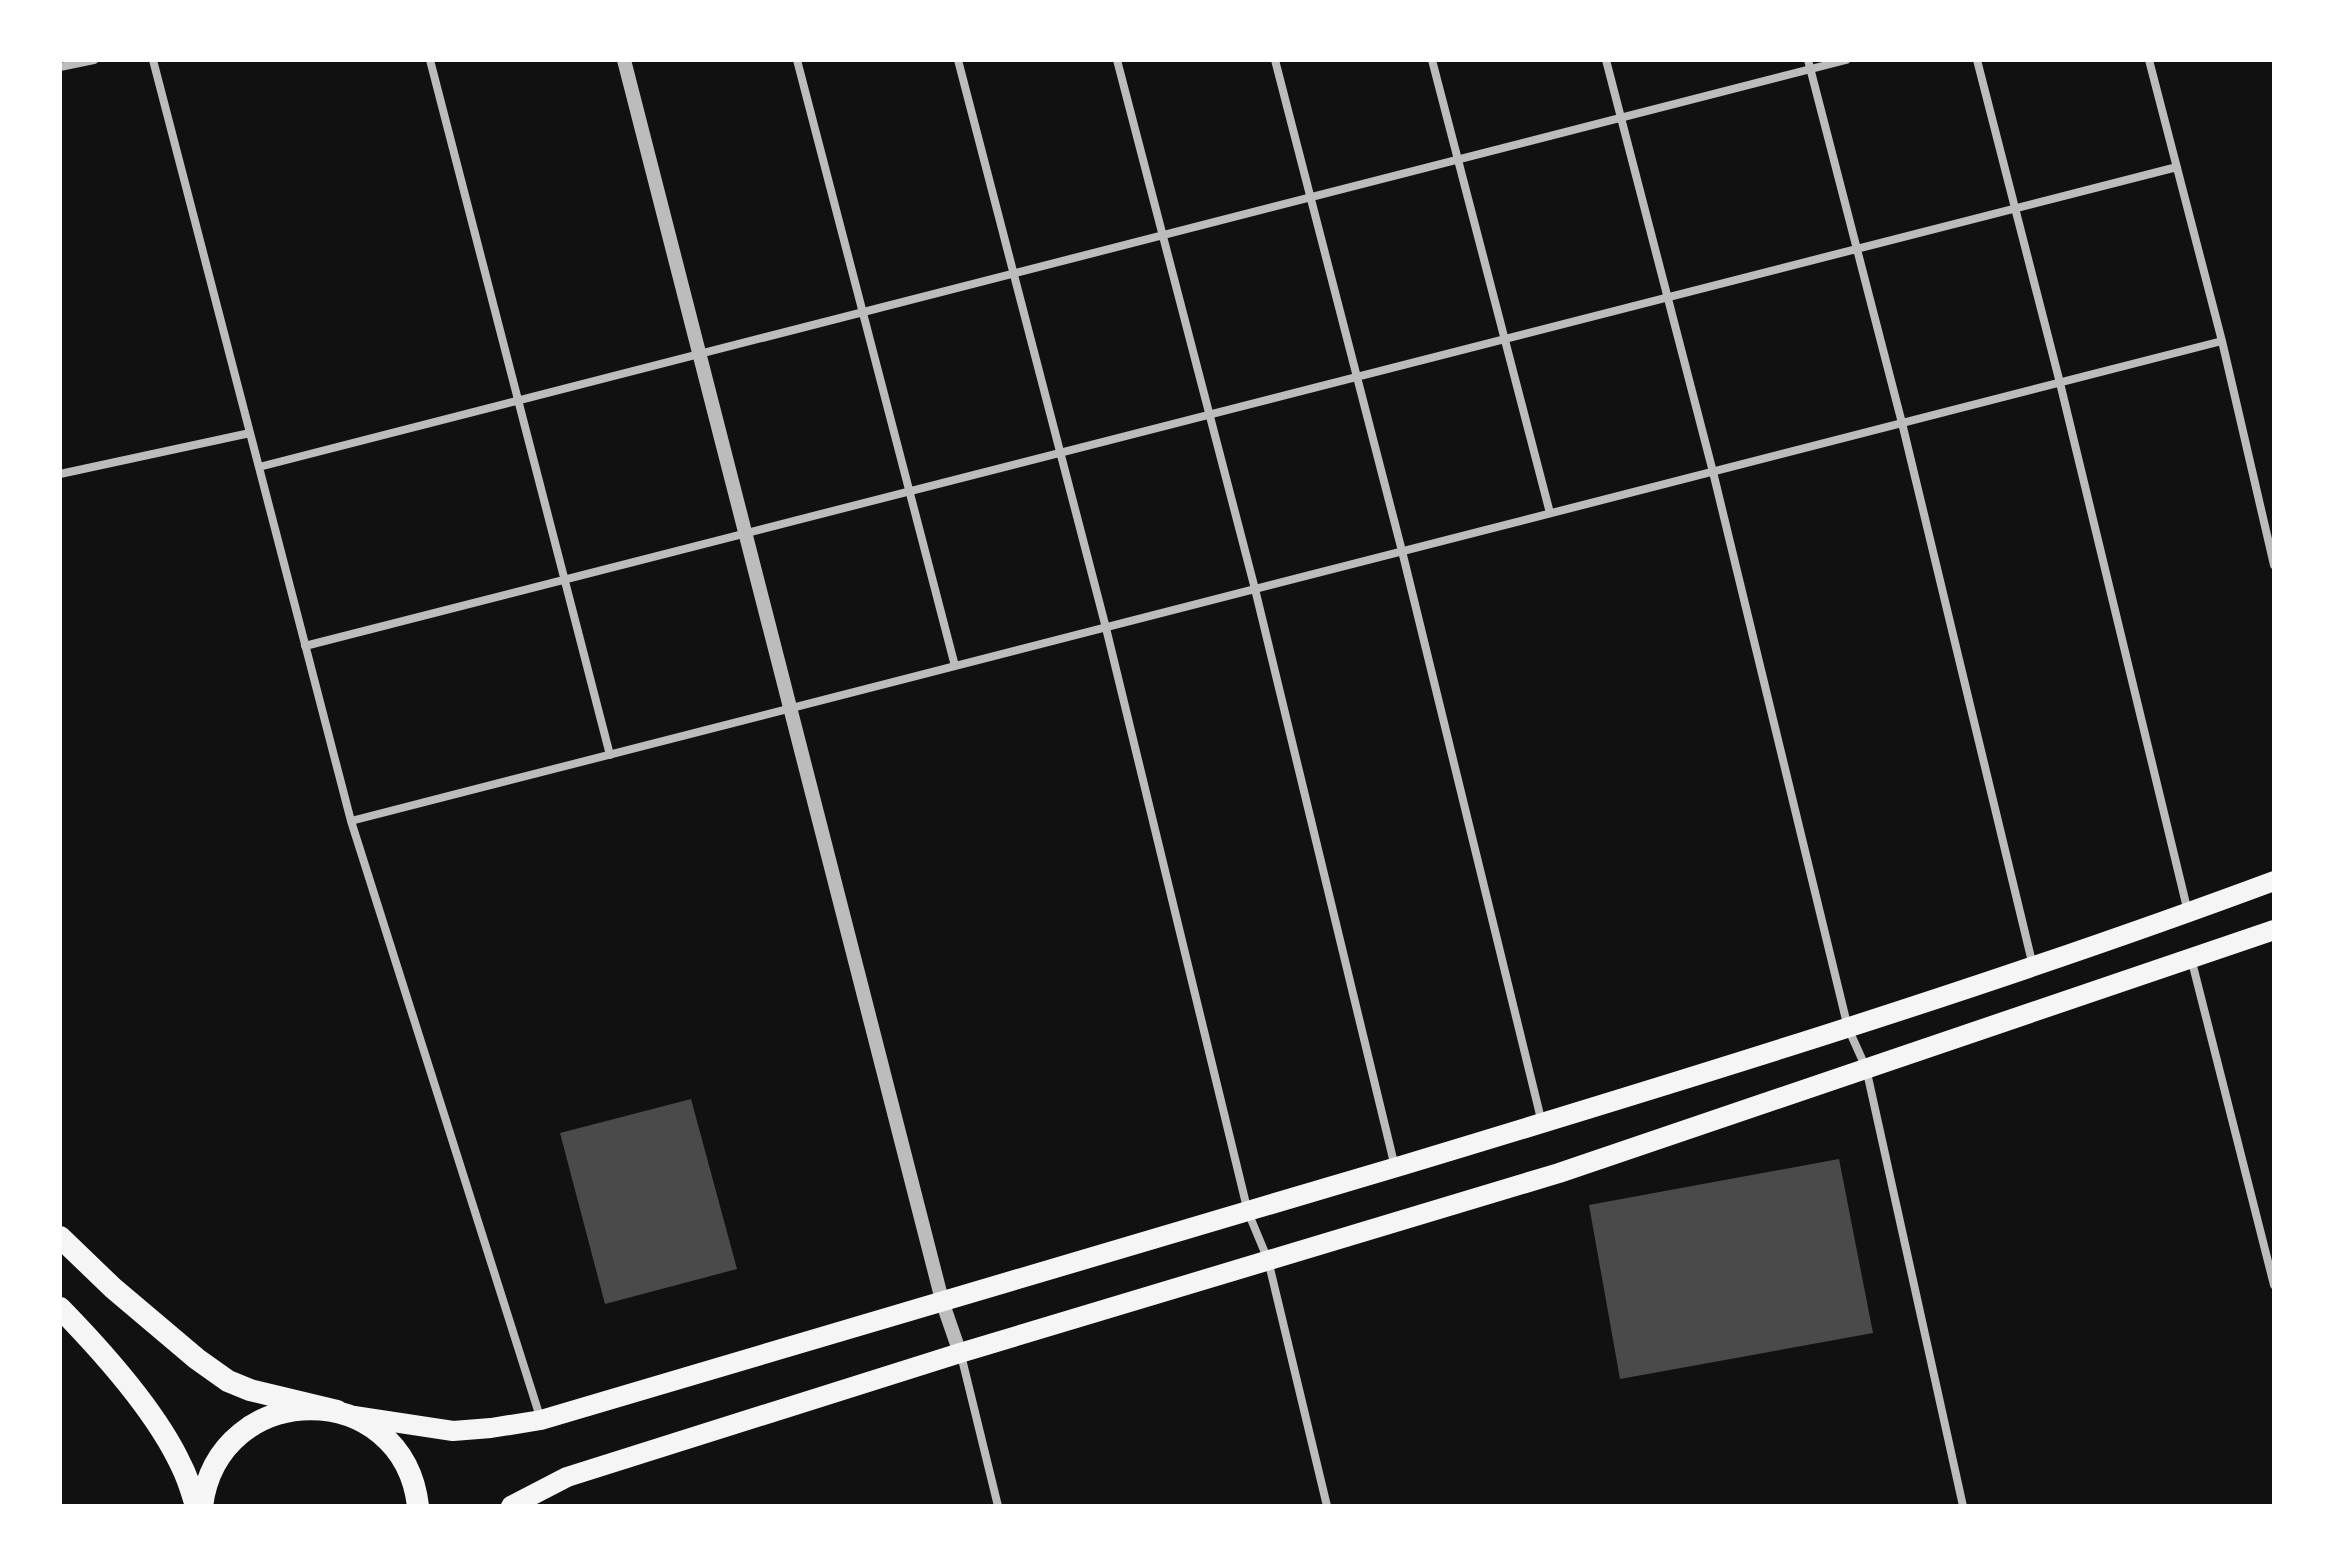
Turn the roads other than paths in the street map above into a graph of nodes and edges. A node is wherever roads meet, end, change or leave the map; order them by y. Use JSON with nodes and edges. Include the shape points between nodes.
{"nodes":[{"id":1,"x":94,"y":60,"type":"edge"},
{"id":2,"x":153,"y":60,"type":"edge"},
{"id":3,"x":430,"y":60,"type":"edge"},
{"id":4,"x":624,"y":60,"type":"edge"},
{"id":5,"x":797,"y":60,"type":"edge"},
{"id":6,"x":958,"y":60,"type":"edge"},
{"id":7,"x":1117,"y":60,"type":"edge"},
{"id":8,"x":1275,"y":60,"type":"edge"},
{"id":9,"x":1432,"y":60,"type":"edge"},
{"id":10,"x":1606,"y":60,"type":"edge"},
{"id":11,"x":1846,"y":60,"type":"edge"},
{"id":12,"x":1977,"y":60,"type":"edge"},
{"id":13,"x":2149,"y":60,"type":"edge"},
{"id":14,"x":1809,"y":65,"type":"edge"},
{"id":15,"x":60,"y":67,"type":"edge"},
{"id":16,"x":1621,"y":117,"type":"junction"},
{"id":17,"x":1458,"y":160,"type":"junction"},
{"id":18,"x":2177,"y":167,"type":"junction"},
{"id":19,"x":1310,"y":197,"type":"junction"},
{"id":20,"x":2015,"y":208,"type":"junction"},
{"id":21,"x":1163,"y":235,"type":"junction"},
{"id":22,"x":1857,"y":249,"type":"junction"},
{"id":23,"x":1014,"y":273,"type":"junction"},
{"id":24,"x":1668,"y":297,"type":"junction"},
{"id":25,"x":863,"y":312,"type":"junction"},
{"id":26,"x":1505,"y":339,"type":"junction"},
{"id":27,"x":2222,"y":341,"type":"junction"},
{"id":28,"x":700,"y":354,"type":"junction"},
{"id":29,"x":1357,"y":376,"type":"junction"},
{"id":30,"x":2060,"y":383,"type":"junction"},
{"id":31,"x":518,"y":400,"type":"junction"},
{"id":32,"x":1209,"y":415,"type":"junction"},
{"id":33,"x":1902,"y":423,"type":"junction"},
{"id":34,"x":250,"y":433,"type":"junction"},
{"id":35,"x":1061,"y":453,"type":"junction"},
{"id":36,"x":259,"y":467,"type":"junction"},
{"id":37,"x":1713,"y":472,"type":"junction"},
{"id":38,"x":60,"y":474,"type":"edge"},
{"id":39,"x":910,"y":492,"type":"junction"},
{"id":40,"x":1550,"y":513,"type":"junction"},
{"id":41,"x":746,"y":533,"type":"junction"},
{"id":42,"x":1402,"y":551,"type":"junction"},
{"id":43,"x":2274,"y":565,"type":"edge"},
{"id":44,"x":565,"y":580,"type":"junction"},
{"id":45,"x":1255,"y":589,"type":"junction"},
{"id":46,"x":1106,"y":628,"type":"junction"},
{"id":47,"x":305,"y":646,"type":"junction"},
{"id":48,"x":955,"y":666,"type":"junction"},
{"id":49,"x":792,"y":708,"type":"junction"},
{"id":50,"x":610,"y":755,"type":"junction"},
{"id":51,"x":351,"y":821,"type":"junction"},
{"id":52,"x":2274,"y":881,"type":"edge"},
{"id":53,"x":2188,"y":913,"type":"junction"},
{"id":54,"x":2274,"y":930,"type":"edge"},
{"id":55,"x":2191,"y":957,"type":"junction"},
{"id":56,"x":2033,"y":967,"type":"junction"},
{"id":57,"x":1848,"y":1028,"type":"junction"},
{"id":58,"x":1866,"y":1068,"type":"junction"},
{"id":59,"x":1542,"y":1123,"type":"junction"},
{"id":60,"x":1395,"y":1168,"type":"junction"},
{"id":61,"x":1248,"y":1212,"type":"junction"},
{"id":62,"x":60,"y":1237,"type":"edge"},
{"id":63,"x":1268,"y":1260,"type":"junction"},
{"id":64,"x":2274,"y":1285,"type":"edge"},
{"id":65,"x":943,"y":1304,"type":"junction"},
{"id":66,"x":60,"y":1308,"type":"edge"},
{"id":67,"x":960,"y":1353,"type":"junction"},
{"id":68,"x":344,"y":1414,"type":"junction"},
{"id":69,"x":541,"y":1420,"type":"junction"},
{"id":70,"x":410,"y":1475,"type":"junction"},
{"id":71,"x":199,"y":1506,"type":"edge"},
{"id":72,"x":418,"y":1506,"type":"edge"},
{"id":73,"x":429,"y":1506,"type":"edge"},
{"id":74,"x":511,"y":1506,"type":"edge"},
{"id":75,"x":998,"y":1506,"type":"edge"},
{"id":76,"x":1327,"y":1506,"type":"edge"},
{"id":77,"x":1963,"y":1506,"type":"edge"}],
"edges":[{"from":1,"to":15,"type":"street"},
{"from":2,"to":34,"type":"street"},
{"from":3,"to":31,"type":"street"},
{"from":4,"to":28,"type":"street"},
{"from":5,"to":25,"type":"street"},
{"from":6,"to":23,"type":"street"},
{"from":7,"to":21,"type":"street"},
{"from":8,"to":19,"type":"street"},
{"from":9,"to":17,"type":"street"},
{"from":10,"to":16,"type":"street"},
{"from":11,"to":14,"type":"street"},
{"from":12,"to":20,"type":"street"},
{"from":13,"to":18,"type":"street"},
{"from":14,"to":16,"type":"street"},
{"from":14,"to":22,"type":"street"},
{"from":16,"to":17,"type":"street"},
{"from":16,"to":24,"type":"street"},
{"from":17,"to":19,"type":"street"},
{"from":17,"to":26,"type":"street"},
{"from":18,"to":20,"type":"street"},
{"from":18,"to":27,"type":"street"},
{"from":19,"to":21,"type":"street"},
{"from":19,"to":29,"type":"street"},
{"from":20,"to":22,"type":"street"},
{"from":20,"to":30,"type":"street"},
{"from":21,"to":23,"type":"street"},
{"from":21,"to":32,"type":"street"},
{"from":22,"to":24,"type":"street"},
{"from":22,"to":33,"type":"street"},
{"from":23,"to":25,"type":"street"},
{"from":23,"to":35,"type":"street"},
{"from":24,"to":26,"type":"street"},
{"from":24,"to":37,"type":"street"},
{"from":25,"to":28,"type":"street"},
{"from":25,"to":39,"type":"street"},
{"from":26,"to":29,"type":"street"},
{"from":26,"to":40,"type":"street"},
{"from":27,"to":30,"type":"street"},
{"from":27,"to":43,"type":"street"},
{"from":28,"to":31,"type":"street"},
{"from":28,"to":41,"type":"street"},
{"from":29,"to":32,"type":"street"},
{"from":29,"to":42,"type":"street"},
{"from":30,"to":33,"type":"street"},
{"from":30,"to":53,"type":"street"},
{"from":31,"to":36,"type":"street"},
{"from":31,"to":44,"type":"street"},
{"from":32,"to":35,"type":"street"},
{"from":32,"to":45,"type":"street"},
{"from":33,"to":37,"type":"street"},
{"from":33,"to":56,"type":"street"},
{"from":34,"to":36,"type":"street"},
{"from":34,"to":38,"type":"street"},
{"from":35,"to":39,"type":"street"},
{"from":35,"to":46,"type":"street"},
{"from":36,"to":47,"type":"street"},
{"from":37,"to":40,"type":"street"},
{"from":37,"to":57,"type":"street"},
{"from":39,"to":41,"type":"street"},
{"from":39,"to":48,"type":"street"},
{"from":40,"to":42,"type":"street"},
{"from":41,"to":44,"type":"street"},
{"from":41,"to":49,"type":"street"},
{"from":42,"to":45,"type":"street"},
{"from":42,"to":59,"type":"street"},
{"from":44,"to":47,"type":"street"},
{"from":44,"to":50,"type":"street"},
{"from":45,"to":46,"type":"street"},
{"from":45,"to":60,"type":"street"},
{"from":46,"to":48,"type":"street"},
{"from":46,"to":61,"type":"street"},
{"from":47,"to":51,"type":"street"},
{"from":48,"to":49,"type":"street"},
{"from":49,"to":50,"type":"street"},
{"from":49,"to":65,"type":"street"},
{"from":50,"to":51,"type":"street"},
{"from":51,"to":69,"type":"street"},
{"from":52,"to":53,"type":"main road"},
{"from":53,"to":56,"type":"main road"},
{"from":54,"to":55,"type":"main road"},
{"from":55,"to":58,"type":"main road"},
{"from":55,"to":64,"type":"street"},
{"from":56,"to":57,"type":"main road"},
{"from":57,"to":58,"type":"street"},
{"from":57,"to":59,"type":"main road"},
{"from":58,"to":63,"type":"main road","via":[[1559,1173]]},
{"from":58,"to":77,"type":"street"},
{"from":59,"to":60,"type":"main road"},
{"from":60,"to":61,"type":"main road"},
{"from":61,"to":63,"type":"street"},
{"from":61,"to":65,"type":"main road"},
{"from":62,"to":68,"type":"highway","via":[[113,1288],[228,1381]]},
{"from":63,"to":67,"type":"main road"},
{"from":63,"to":76,"type":"street"},
{"from":65,"to":67,"type":"street"},
{"from":65,"to":69,"type":"main road"},
{"from":66,"to":71,"type":"highway","via":[[162,1431]]},
{"from":67,"to":74,"type":"main road","via":[[567,1477]]},
{"from":67,"to":75,"type":"street"},
{"from":68,"to":69,"type":"main road","via":[[453,1431]]},
{"from":68,"to":70,"type":"highway","via":[[388,1441]]},
{"from":68,"to":71,"type":"highway","via":[[293,1409],[252,1424],[214,1465]]},
{"from":70,"to":72,"type":"highway"},
{"from":70,"to":73,"type":"highway"}]}
